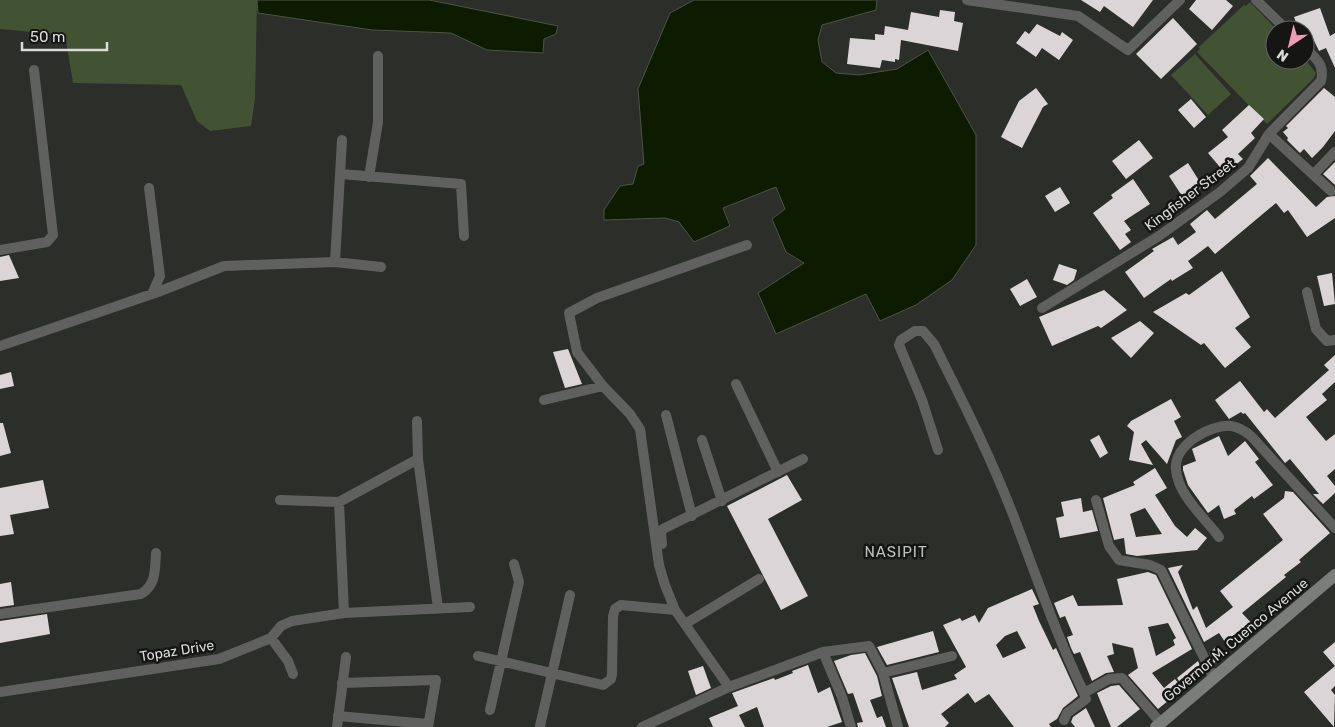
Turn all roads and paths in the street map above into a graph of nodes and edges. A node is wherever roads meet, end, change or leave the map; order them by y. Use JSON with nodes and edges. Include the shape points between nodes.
{"nodes":[{"id":1,"x":967,"y":0,"type":"edge"},
{"id":2,"x":1180,"y":0,"type":"edge"},
{"id":3,"x":1256,"y":0,"type":"edge"},
{"id":4,"x":1277,"y":20,"type":"edge"},
{"id":5,"x":378,"y":56,"type":"dead end"},
{"id":6,"x":1315,"y":57,"type":"edge"},
{"id":7,"x":34,"y":70,"type":"dead end"},
{"id":8,"x":1269,"y":134,"type":"junction"},
{"id":9,"x":342,"y":140,"type":"dead end"},
{"id":10,"x":1335,"y":152,"type":"edge"},
{"id":11,"x":341,"y":174,"type":"junction"},
{"id":12,"x":1314,"y":174,"type":"junction"},
{"id":13,"x":369,"y":177,"type":"junction"},
{"id":14,"x":149,"y":188,"type":"dead end"},
{"id":15,"x":1331,"y":191,"type":"dead end"},
{"id":16,"x":464,"y":236,"type":"dead end"},
{"id":17,"x":747,"y":245,"type":"dead end"},
{"id":18,"x":0,"y":250,"type":"edge"},
{"id":19,"x":335,"y":262,"type":"junction"},
{"id":20,"x":381,"y":266,"type":"dead end"},
{"id":21,"x":1307,"y":292,"type":"dead end"},
{"id":22,"x":152,"y":294,"type":"junction"},
{"id":23,"x":1042,"y":308,"type":"dead end"},
{"id":24,"x":1331,"y":341,"type":"edge"},
{"id":25,"x":0,"y":346,"type":"edge"},
{"id":26,"x":736,"y":384,"type":"dead end"},
{"id":27,"x":602,"y":386,"type":"junction"},
{"id":28,"x":544,"y":400,"type":"dead end"},
{"id":29,"x":666,"y":415,"type":"dead end"},
{"id":30,"x":417,"y":421,"type":"dead end"},
{"id":31,"x":702,"y":440,"type":"dead end"},
{"id":32,"x":938,"y":450,"type":"dead end"},
{"id":33,"x":418,"y":459,"type":"junction"},
{"id":34,"x":803,"y":459,"type":"dead end"},
{"id":35,"x":778,"y":472,"type":"junction"},
{"id":36,"x":280,"y":500,"type":"dead end"},
{"id":37,"x":1096,"y":500,"type":"dead end"},
{"id":38,"x":722,"y":501,"type":"junction"},
{"id":39,"x":339,"y":502,"type":"junction"},
{"id":40,"x":692,"y":516,"type":"junction"},
{"id":41,"x":1335,"y":528,"type":"edge"},
{"id":42,"x":1219,"y":538,"type":"dead end"},
{"id":43,"x":156,"y":554,"type":"dead end"},
{"id":44,"x":514,"y":564,"type":"dead end"},
{"id":45,"x":662,"y":575,"type":"junction"},
{"id":46,"x":1335,"y":575,"type":"edge"},
{"id":47,"x":759,"y":579,"type":"dead end"},
{"id":48,"x":570,"y":595,"type":"dead end"},
{"id":49,"x":438,"y":608,"type":"junction"},
{"id":50,"x":470,"y":608,"type":"dead end"},
{"id":51,"x":675,"y":610,"type":"junction"},
{"id":52,"x":344,"y":613,"type":"junction"},
{"id":53,"x":0,"y":614,"type":"edge"},
{"id":54,"x":685,"y":624,"type":"junction"},
{"id":55,"x":271,"y":638,"type":"junction"},
{"id":56,"x":823,"y":652,"type":"junction"},
{"id":57,"x":478,"y":656,"type":"dead end"},
{"id":58,"x":952,"y":656,"type":"dead end"},
{"id":59,"x":346,"y":657,"type":"dead end"},
{"id":60,"x":501,"y":662,"type":"junction"},
{"id":61,"x":883,"y":673,"type":"junction"},
{"id":62,"x":293,"y":674,"type":"dead end"},
{"id":63,"x":552,"y":674,"type":"junction"},
{"id":64,"x":1214,"y":678,"type":"junction"},
{"id":65,"x":342,"y":683,"type":"junction"},
{"id":66,"x":729,"y":687,"type":"junction"},
{"id":67,"x":0,"y":692,"type":"edge"},
{"id":68,"x":1084,"y":693,"type":"junction"},
{"id":69,"x":490,"y":710,"type":"dead end"},
{"id":70,"x":338,"y":716,"type":"junction"},
{"id":71,"x":1064,"y":720,"type":"dead end"},
{"id":72,"x":404,"y":725,"type":"edge"},
{"id":73,"x":848,"y":725,"type":"edge"},
{"id":74,"x":1159,"y":725,"type":"edge"},
{"id":75,"x":428,"y":726,"type":"edge"},
{"id":76,"x":540,"y":726,"type":"dead end"},
{"id":77,"x":337,"y":727,"type":"edge"},
{"id":78,"x":642,"y":727,"type":"edge"},
{"id":79,"x":898,"y":727,"type":"edge"}],
"edges":[{"from":1,"to":2,"type":"street","via":[[1078,16],[1128,50]]},
{"from":3,"to":4,"type":"street"},
{"from":5,"to":13,"type":"street","via":[[378,122]]},
{"from":6,"to":8,"type":"street","name":"Kingfisher Street","via":[[1324,72],[1321,81]]},
{"from":7,"to":18,"type":"street","via":[[53,235],[47,242]]},
{"from":8,"to":12,"type":"street"},
{"from":8,"to":23,"type":"street","name":"Kingfisher Street","via":[[1248,168],[1220,192],[1159,236]]},
{"from":9,"to":11,"type":"street"},
{"from":10,"to":12,"type":"street"},
{"from":11,"to":13,"type":"street"},
{"from":11,"to":19,"type":"street"},
{"from":12,"to":15,"type":"street"},
{"from":13,"to":16,"type":"street","via":[[461,184]]},
{"from":14,"to":22,"type":"street","via":[[160,276]]},
{"from":17,"to":27,"type":"street","via":[[620,290],[569,313],[577,352]]},
{"from":19,"to":20,"type":"street"},
{"from":19,"to":22,"type":"street","via":[[224,266]]},
{"from":21,"to":24,"type":"street","via":[[1316,329]]},
{"from":22,"to":25,"type":"street"},
{"from":26,"to":35,"type":"street"},
{"from":27,"to":28,"type":"street"},
{"from":27,"to":45,"type":"street","via":[[640,429]]},
{"from":29,"to":40,"type":"street"},
{"from":30,"to":33,"type":"street"},
{"from":31,"to":38,"type":"street"},
{"from":32,"to":68,"type":"street","via":[[922,400],[899,346],[901,340],[915,331],[923,331],[934,344],[982,440],[1059,640]]},
{"from":33,"to":39,"type":"street"},
{"from":33,"to":49,"type":"street"},
{"from":34,"to":35,"type":"street"},
{"from":35,"to":38,"type":"street"},
{"from":36,"to":39,"type":"street"},
{"from":37,"to":64,"type":"street","via":[[1109,546],[1120,560],[1160,570]]},
{"from":38,"to":40,"type":"street"},
{"from":39,"to":52,"type":"street"},
{"from":40,"to":45,"type":"street","via":[[662,531],[665,566]]},
{"from":41,"to":42,"type":"street","via":[[1251,436],[1242,429],[1225,426],[1195,439],[1184,447],[1176,460],[1176,472],[1183,490]]},
{"from":43,"to":53,"type":"street","via":[[154,580],[141,594]]},
{"from":44,"to":60,"type":"street","via":[[519,582]]},
{"from":45,"to":51,"type":"street"},
{"from":46,"to":64,"type":"main road","name":"Governor M. Cuenco Avenue"},
{"from":47,"to":54,"type":"street"},
{"from":48,"to":63,"type":"street"},
{"from":49,"to":50,"type":"street","name":"Topaz Drive"},
{"from":49,"to":52,"type":"street","name":"Topaz Drive"},
{"from":51,"to":54,"type":"street"},
{"from":51,"to":63,"type":"street","via":[[621,604],[615,609],[612,674],[603,685]]},
{"from":52,"to":55,"type":"street","name":"Topaz Drive","via":[[292,621],[281,626]]},
{"from":54,"to":66,"type":"street"},
{"from":55,"to":62,"type":"street","via":[[288,661]]},
{"from":55,"to":67,"type":"street","name":"Topaz Drive","via":[[219,659]]},
{"from":56,"to":61,"type":"street","via":[[869,646]]},
{"from":56,"to":66,"type":"street"},
{"from":56,"to":73,"type":"street","via":[[842,697]]},
{"from":57,"to":60,"type":"street"},
{"from":58,"to":61,"type":"street"},
{"from":59,"to":65,"type":"street"},
{"from":60,"to":63,"type":"street"},
{"from":60,"to":69,"type":"street"},
{"from":61,"to":79,"type":"street"},
{"from":63,"to":76,"type":"street"},
{"from":64,"to":74,"type":"main road","name":"Governor M. Cuenco Avenue"},
{"from":65,"to":70,"type":"street"},
{"from":65,"to":75,"type":"street","via":[[436,680]]},
{"from":66,"to":78,"type":"street"},
{"from":68,"to":71,"type":"street","via":[[1086,699],[1066,713]]},
{"from":68,"to":74,"type":"street","via":[[1109,679],[1122,678]]},
{"from":70,"to":72,"type":"street"},
{"from":70,"to":77,"type":"street"},
{"from":72,"to":75,"type":"street"}]}
